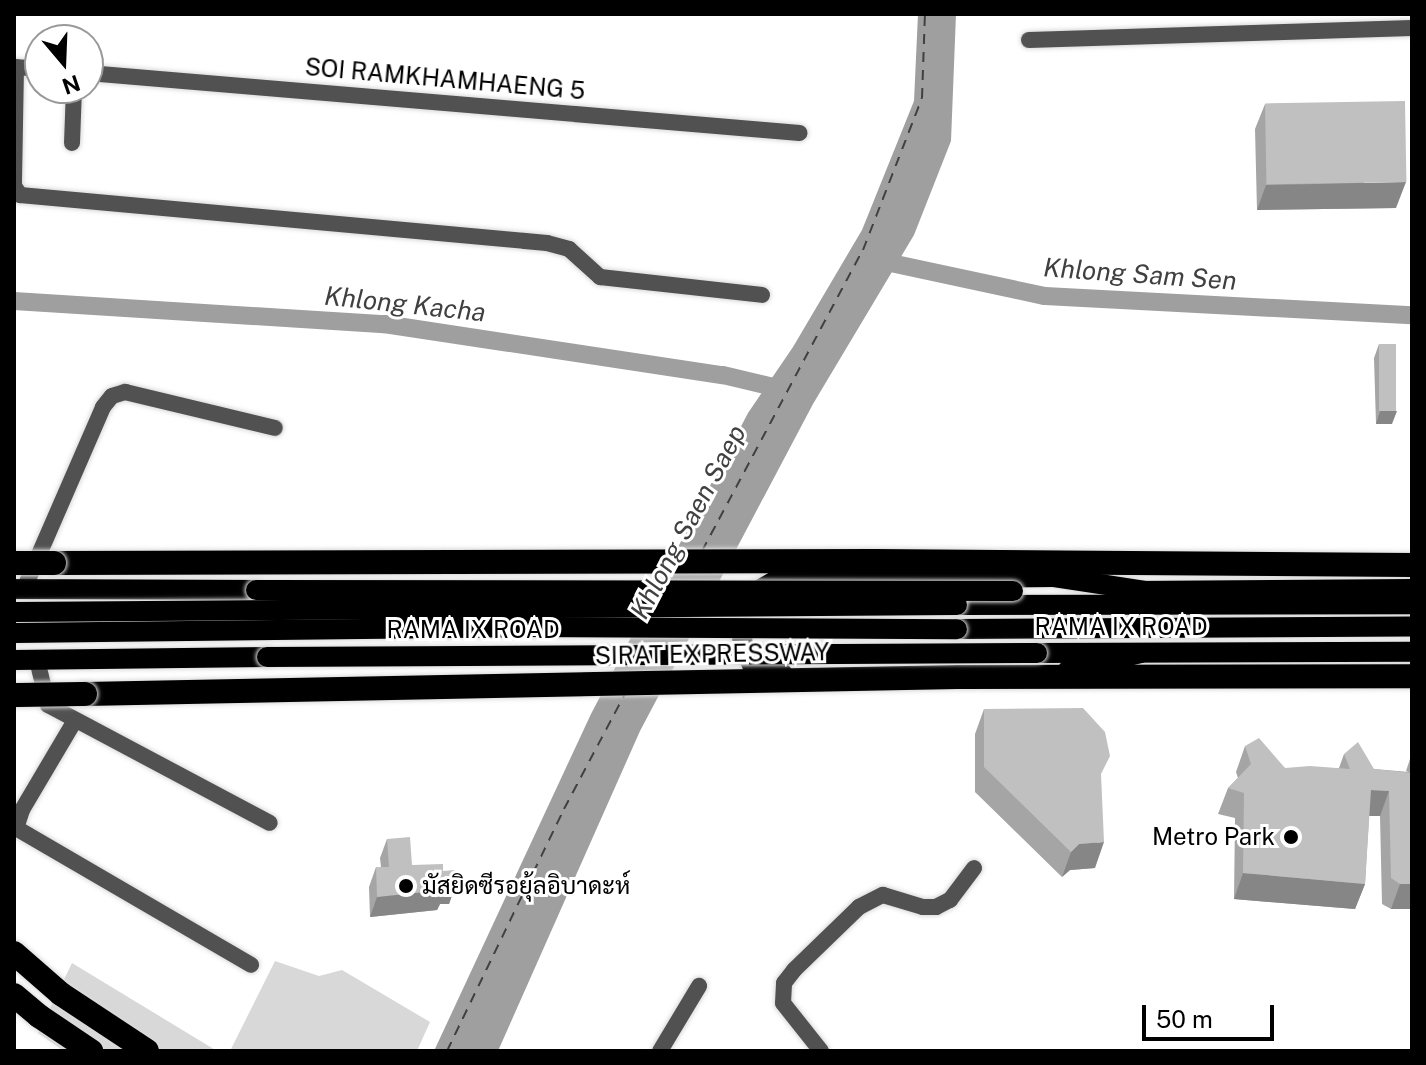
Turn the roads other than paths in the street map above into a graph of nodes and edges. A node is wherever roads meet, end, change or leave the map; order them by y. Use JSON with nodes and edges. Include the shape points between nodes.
{"nodes":[{"id":1,"x":1412,"y":28,"type":"edge"},
{"id":2,"x":1029,"y":40,"type":"dead end"},
{"id":3,"x":15,"y":67,"type":"edge"},
{"id":4,"x":104,"y":74,"type":"edge"},
{"id":5,"x":73,"y":104,"type":"edge"},
{"id":6,"x":799,"y":133,"type":"dead end"},
{"id":7,"x":72,"y":143,"type":"dead end"},
{"id":8,"x":762,"y":295,"type":"dead end"},
{"id":9,"x":275,"y":428,"type":"dead end"},
{"id":10,"x":1412,"y":558,"type":"edge"},
{"id":11,"x":14,"y":563,"type":"edge"},
{"id":12,"x":1351,"y":565,"type":"junction"},
{"id":13,"x":1412,"y":565,"type":"edge"},
{"id":14,"x":19,"y":589,"type":"edge"},
{"id":15,"x":1412,"y":589,"type":"edge"},
{"id":16,"x":1145,"y":591,"type":"junction"},
{"id":17,"x":1412,"y":604,"type":"edge"},
{"id":18,"x":14,"y":612,"type":"edge"},
{"id":19,"x":1412,"y":627,"type":"edge"},
{"id":20,"x":14,"y":633,"type":"edge"},
{"id":21,"x":1412,"y":652,"type":"edge"},
{"id":22,"x":1141,"y":653,"type":"junction"},
{"id":23,"x":14,"y":660,"type":"edge"},
{"id":24,"x":37,"y":660,"type":"junction"},
{"id":25,"x":1412,"y":676,"type":"edge"},
{"id":26,"x":14,"y":695,"type":"edge"},
{"id":27,"x":74,"y":722,"type":"junction"},
{"id":28,"x":270,"y":823,"type":"dead end"},
{"id":29,"x":974,"y":868,"type":"dead end"},
{"id":30,"x":14,"y":953,"type":"edge"},
{"id":31,"x":251,"y":965,"type":"dead end"},
{"id":32,"x":699,"y":986,"type":"dead end"},
{"id":33,"x":14,"y":995,"type":"edge"},
{"id":34,"x":91,"y":1051,"type":"edge"},
{"id":35,"x":147,"y":1051,"type":"edge"},
{"id":36,"x":660,"y":1051,"type":"edge"},
{"id":37,"x":821,"y":1051,"type":"edge"}],
"edges":[{"from":1,"to":2,"type":"street"},
{"from":3,"to":8,"type":"street","via":[[14,186],[20,195],[547,243],[569,249],[600,277]]},
{"from":4,"to":6,"type":"street","name":"SOI RAMKHAMHAENG 5"},
{"from":5,"to":7,"type":"street"},
{"from":9,"to":14,"type":"street","via":[[125,392],[112,396]]},
{"from":10,"to":12,"type":"highway"},
{"from":11,"to":12,"type":"highway","bridge":true},
{"from":12,"to":13,"type":"highway"},
{"from":14,"to":16,"type":"main road","name":"RAMA IX ROAD","bridge":true},
{"from":15,"to":16,"type":"main road","name":"RAMA IX ROAD"},
{"from":16,"to":22,"type":"main road","via":[[1054,577],[776,580],[747,597],[740,618],[743,646],[753,667],[772,674],[1061,672]]},
{"from":17,"to":18,"type":"main road","name":"RAMA IX ROAD","bridge":true},
{"from":19,"to":20,"type":"main road","name":"RAMA IX ROAD","bridge":true},
{"from":21,"to":22,"type":"main road","name":"RAMA IX ROAD"},
{"from":22,"to":24,"type":"main road","name":"RAMA IX ROAD","bridge":true},
{"from":23,"to":24,"type":"main road","name":"RAMA IX ROAD"},
{"from":24,"to":27,"type":"street","via":[[48,705]]},
{"from":25,"to":26,"type":"highway","name":"SIRAT EXPRESSWAY","bridge":true,"via":[[943,677]]},
{"from":27,"to":28,"type":"street"},
{"from":27,"to":31,"type":"street","via":[[16,828]]},
{"from":29,"to":37,"type":"street","via":[[950,900],[936,907],[883,895],[859,907],[794,970],[784,983],[783,1003]]},
{"from":30,"to":35,"type":"highway","via":[[61,994]]},
{"from":32,"to":36,"type":"street"},
{"from":33,"to":34,"type":"highway"}]}
